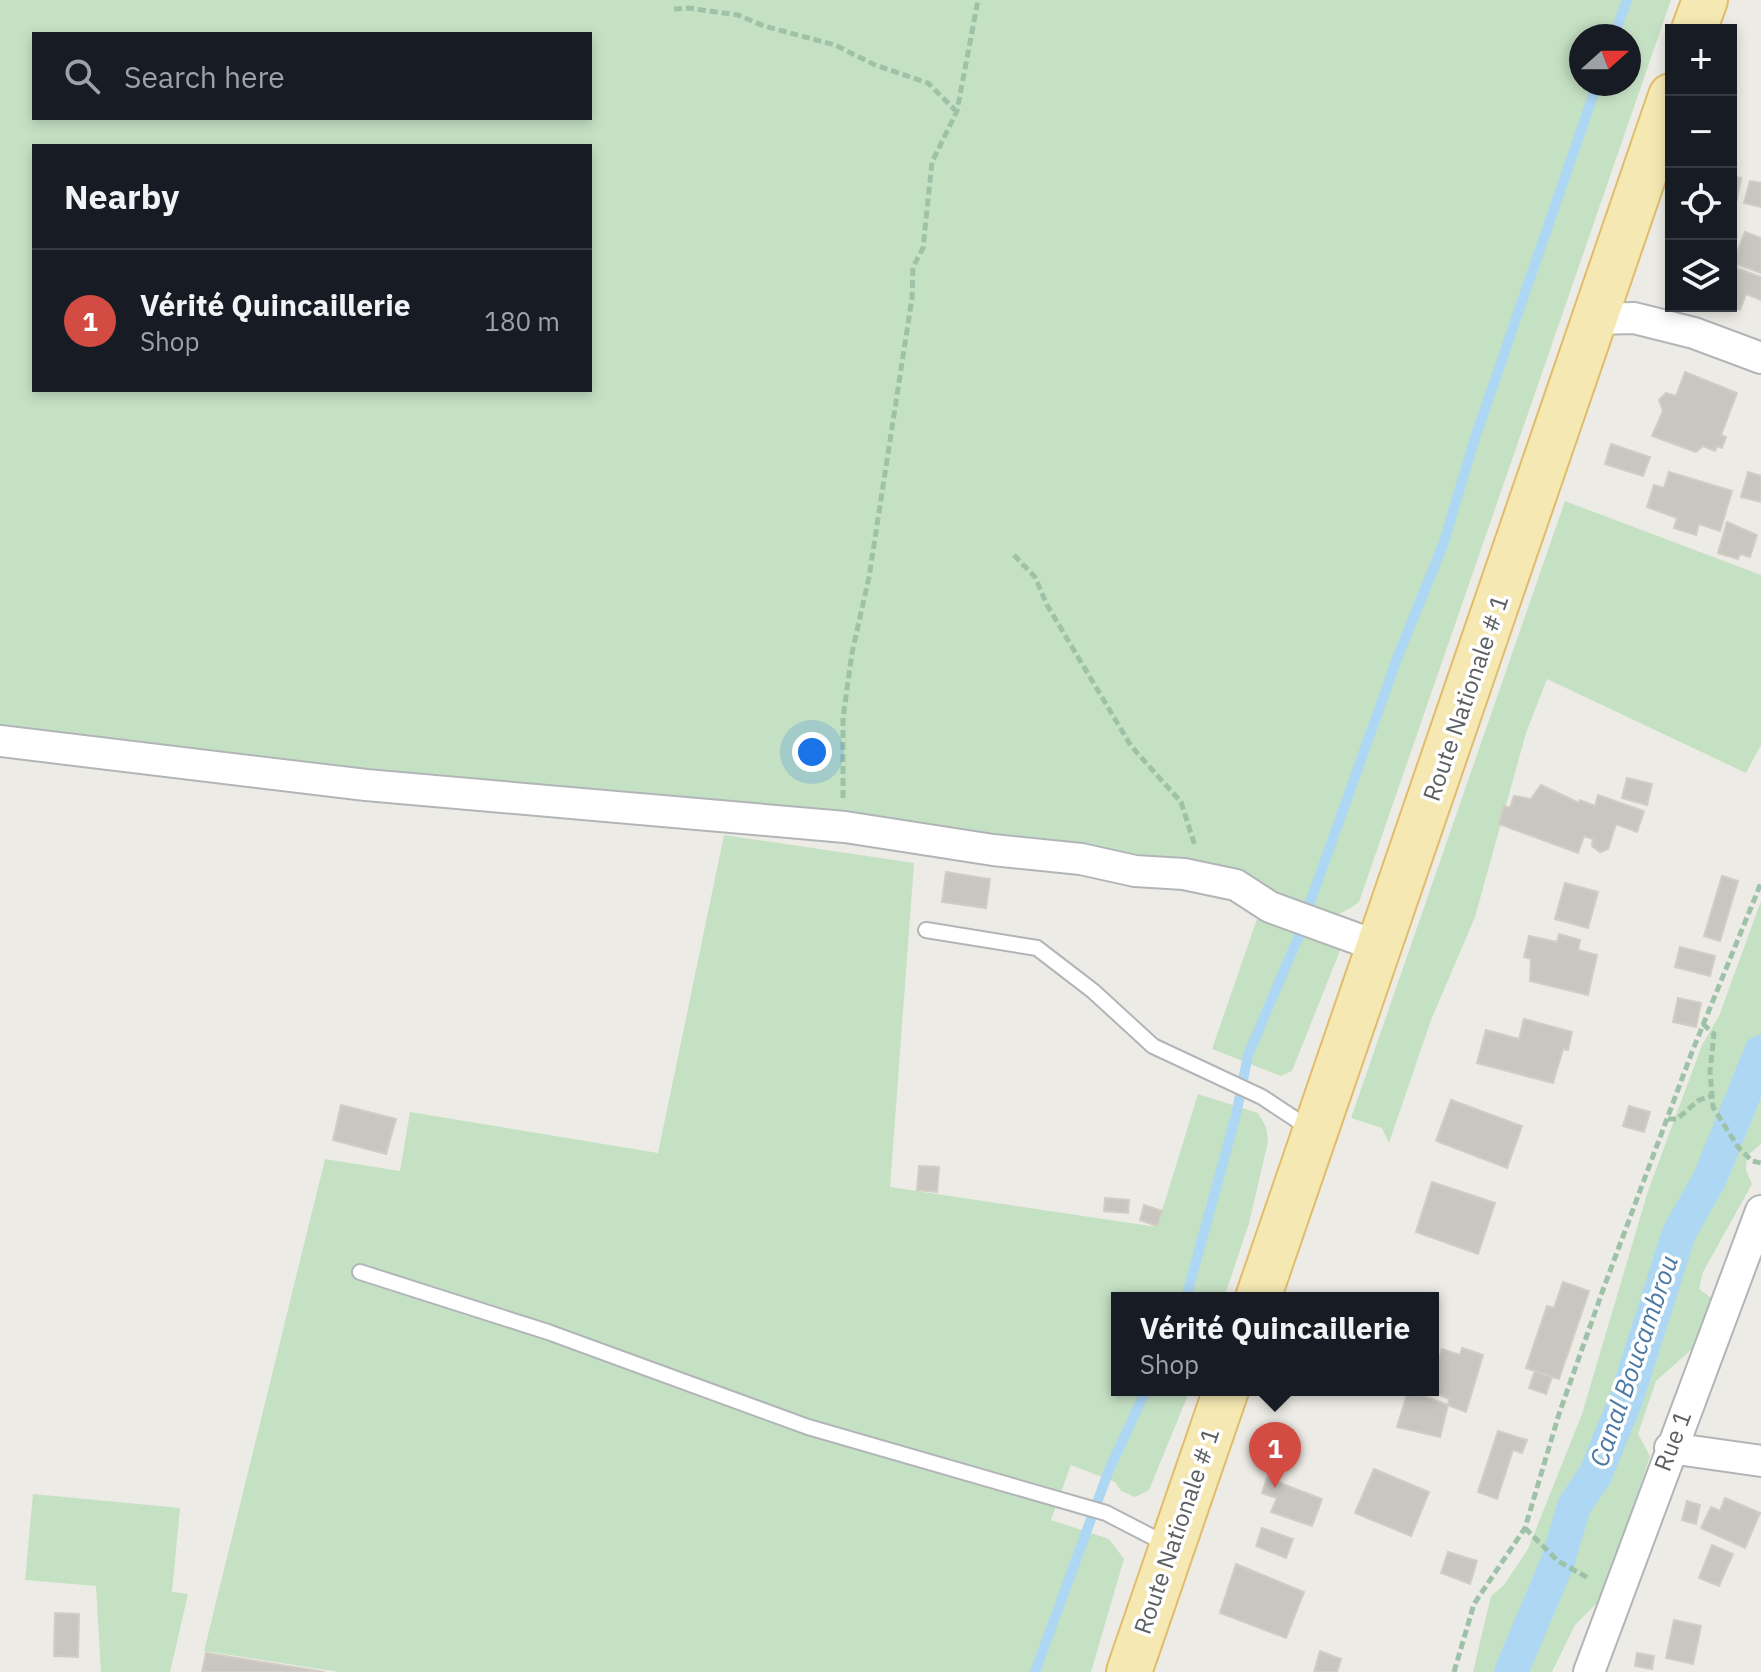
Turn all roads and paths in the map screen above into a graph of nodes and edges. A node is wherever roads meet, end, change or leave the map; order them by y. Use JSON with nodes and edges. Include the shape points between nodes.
{"nodes":[{"id":1,"x":978,"y":0,"type":"edge"},
{"id":2,"x":1705,"y":0,"type":"edge"},
{"id":3,"x":674,"y":9,"type":"dead end"},
{"id":4,"x":1696,"y":24,"type":"edge"},
{"id":5,"x":957,"y":111,"type":"junction"},
{"id":6,"x":1665,"y":114,"type":"edge"},
{"id":7,"x":1595,"y":319,"type":"junction"},
{"id":8,"x":1761,"y":358,"type":"edge"},
{"id":9,"x":1014,"y":555,"type":"dead end"},
{"id":10,"x":0,"y":741,"type":"edge"},
{"id":11,"x":845,"y":827,"type":"junction"},
{"id":12,"x":1199,"y":877,"type":"junction"},
{"id":13,"x":1761,"y":883,"type":"edge"},
{"id":14,"x":926,"y":930,"type":"dead end"},
{"id":15,"x":1377,"y":946,"type":"junction"},
{"id":16,"x":1703,"y":1024,"type":"junction"},
{"id":17,"x":1714,"y":1095,"type":"junction"},
{"id":18,"x":1668,"y":1119,"type":"junction"},
{"id":19,"x":1316,"y":1132,"type":"junction"},
{"id":20,"x":1761,"y":1163,"type":"edge"},
{"id":21,"x":1761,"y":1211,"type":"edge"},
{"id":22,"x":360,"y":1272,"type":"dead end"},
{"id":23,"x":1260,"y":1292,"type":"edge"},
{"id":24,"x":1224,"y":1396,"type":"edge"},
{"id":25,"x":1670,"y":1448,"type":"junction"},
{"id":26,"x":1761,"y":1461,"type":"edge"},
{"id":27,"x":1525,"y":1528,"type":"junction"},
{"id":28,"x":1170,"y":1546,"type":"junction"},
{"id":29,"x":1614,"y":1597,"type":"junction"},
{"id":30,"x":1129,"y":1672,"type":"edge"},
{"id":31,"x":1454,"y":1672,"type":"edge"},
{"id":32,"x":1589,"y":1672,"type":"edge"}],
"edges":[{"from":1,"to":5,"type":"path"},
{"from":2,"to":4,"type":"main road"},
{"from":3,"to":5,"type":"path","via":[[738,15],[835,45],[928,83]]},
{"from":5,"to":11,"type":"path","via":[[932,162],[923,248],[913,267],[869,577],[852,653],[840,761]]},
{"from":6,"to":7,"type":"main road","name":"Route Nationale # 1"},
{"from":7,"to":8,"type":"street","via":[[1634,318]]},
{"from":7,"to":15,"type":"main road","name":"Route Nationale # 1"},
{"from":9,"to":12,"type":"path","via":[[1035,577],[1131,746],[1181,802]]},
{"from":10,"to":11,"type":"street","via":[[366,785]]},
{"from":11,"to":12,"type":"street"},
{"from":12,"to":15,"type":"street","via":[[1236,885],[1270,907]]},
{"from":13,"to":16,"type":"path"},
{"from":14,"to":19,"type":"lane","via":[[1037,948],[1153,1046],[1262,1097]]},
{"from":15,"to":19,"type":"main road","name":"Route Nationale # 1"},
{"from":16,"to":17,"type":"path","via":[[1714,1034]]},
{"from":16,"to":18,"type":"path"},
{"from":17,"to":18,"type":"path","via":[[1677,1119]]},
{"from":17,"to":20,"type":"path","via":[[1713,1107],[1738,1147]]},
{"from":18,"to":27,"type":"path","via":[[1559,1414]]},
{"from":19,"to":23,"type":"main road","name":"Route Nationale # 1"},
{"from":21,"to":25,"type":"street","name":"Rue 1"},
{"from":22,"to":28,"type":"lane","via":[[548,1332],[808,1427],[1106,1513]]},
{"from":24,"to":28,"type":"main road","name":"Route Nationale # 1"},
{"from":25,"to":26,"type":"street"},
{"from":25,"to":29,"type":"street","name":"Rue 1"},
{"from":27,"to":29,"type":"path","via":[[1558,1561]]},
{"from":27,"to":31,"type":"path","via":[[1474,1604]]},
{"from":28,"to":30,"type":"main road","name":"Route Nationale # 1"},
{"from":29,"to":32,"type":"street","name":"Rue 1"}]}
